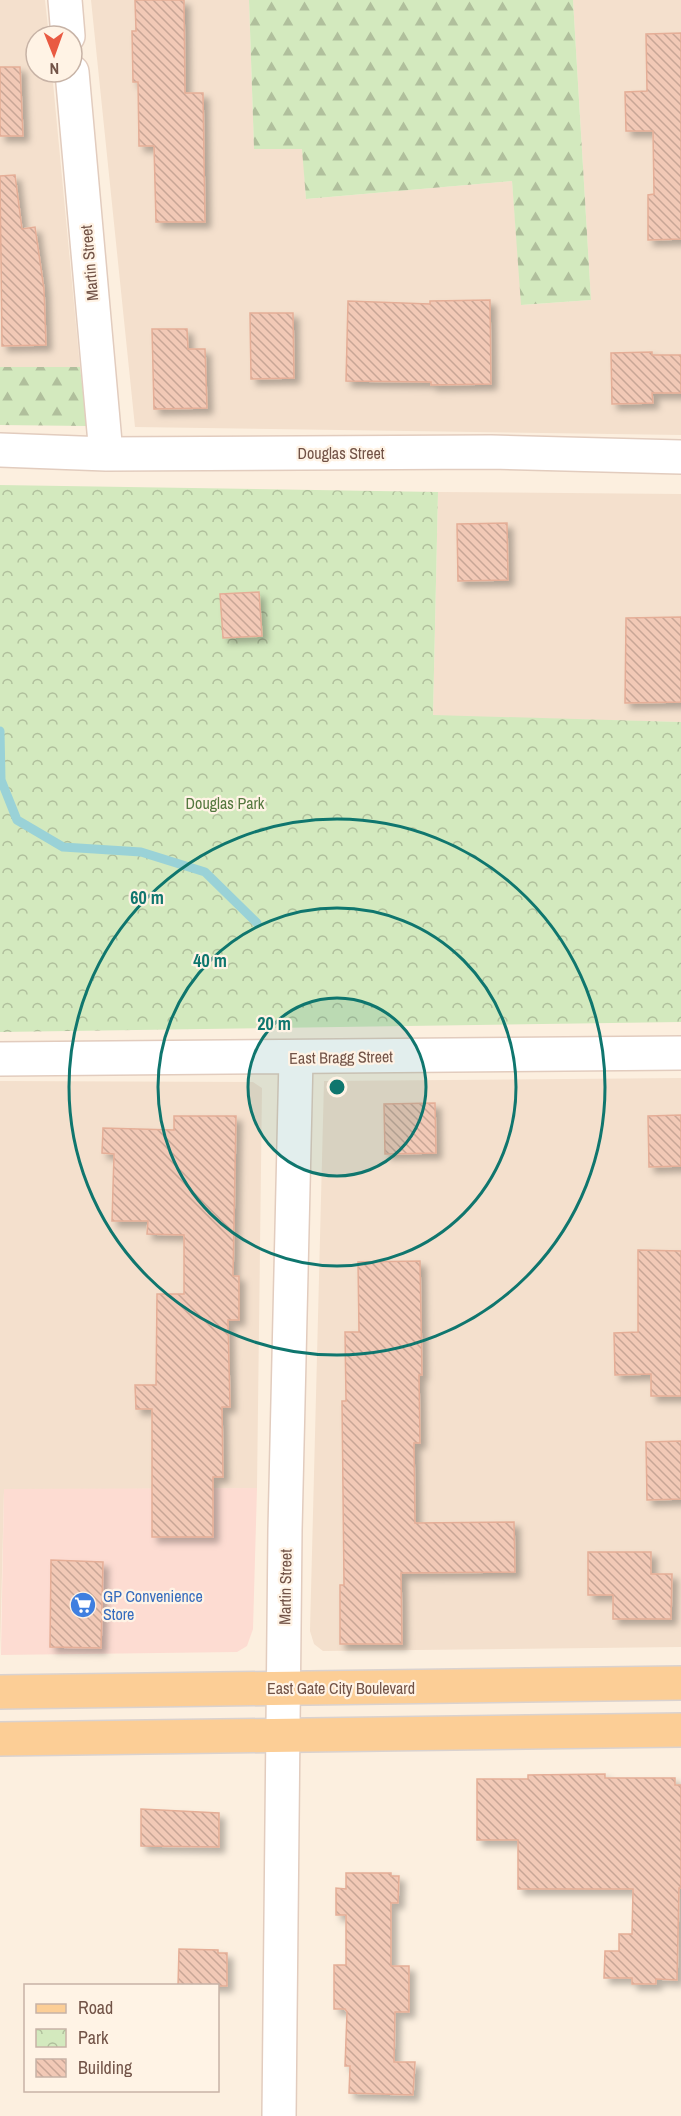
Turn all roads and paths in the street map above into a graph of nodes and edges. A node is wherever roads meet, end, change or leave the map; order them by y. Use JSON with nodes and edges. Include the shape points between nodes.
{"nodes":[{"id":1,"x":65,"y":0,"type":"edge"},
{"id":2,"x":67,"y":24,"type":"edge"},
{"id":3,"x":73,"y":84,"type":"edge"},
{"id":4,"x":0,"y":450,"type":"edge"},
{"id":5,"x":106,"y":454,"type":"junction"},
{"id":6,"x":681,"y":457,"type":"edge"},
{"id":7,"x":681,"y":1053,"type":"edge"},
{"id":8,"x":296,"y":1058,"type":"junction"},
{"id":9,"x":0,"y":1059,"type":"edge"},
{"id":10,"x":681,"y":1683,"type":"edge"},
{"id":11,"x":284,"y":1689,"type":"junction"},
{"id":12,"x":0,"y":1692,"type":"edge"},
{"id":13,"x":681,"y":1730,"type":"edge"},
{"id":14,"x":282,"y":1736,"type":"junction"},
{"id":15,"x":0,"y":1740,"type":"edge"},
{"id":16,"x":279,"y":2116,"type":"edge"}],
"edges":[{"from":1,"to":2,"type":"street"},
{"from":3,"to":5,"type":"street","name":"Martin Street"},
{"from":4,"to":5,"type":"street","name":"Douglas Street"},
{"from":5,"to":6,"type":"street","name":"Douglas Street","via":[[491,452]]},
{"from":7,"to":8,"type":"street","name":"East Bragg Street"},
{"from":8,"to":9,"type":"street","name":"East Bragg Street"},
{"from":8,"to":11,"type":"street","name":"Martin Street"},
{"from":10,"to":11,"type":"main road","name":"East Gate City Boulevard"},
{"from":11,"to":12,"type":"main road","name":"East Gate City Boulevard"},
{"from":11,"to":14,"type":"street","name":"Martin Street"},
{"from":13,"to":14,"type":"main road"},
{"from":14,"to":15,"type":"main road"},
{"from":14,"to":16,"type":"street","name":"Martin Street"}]}
